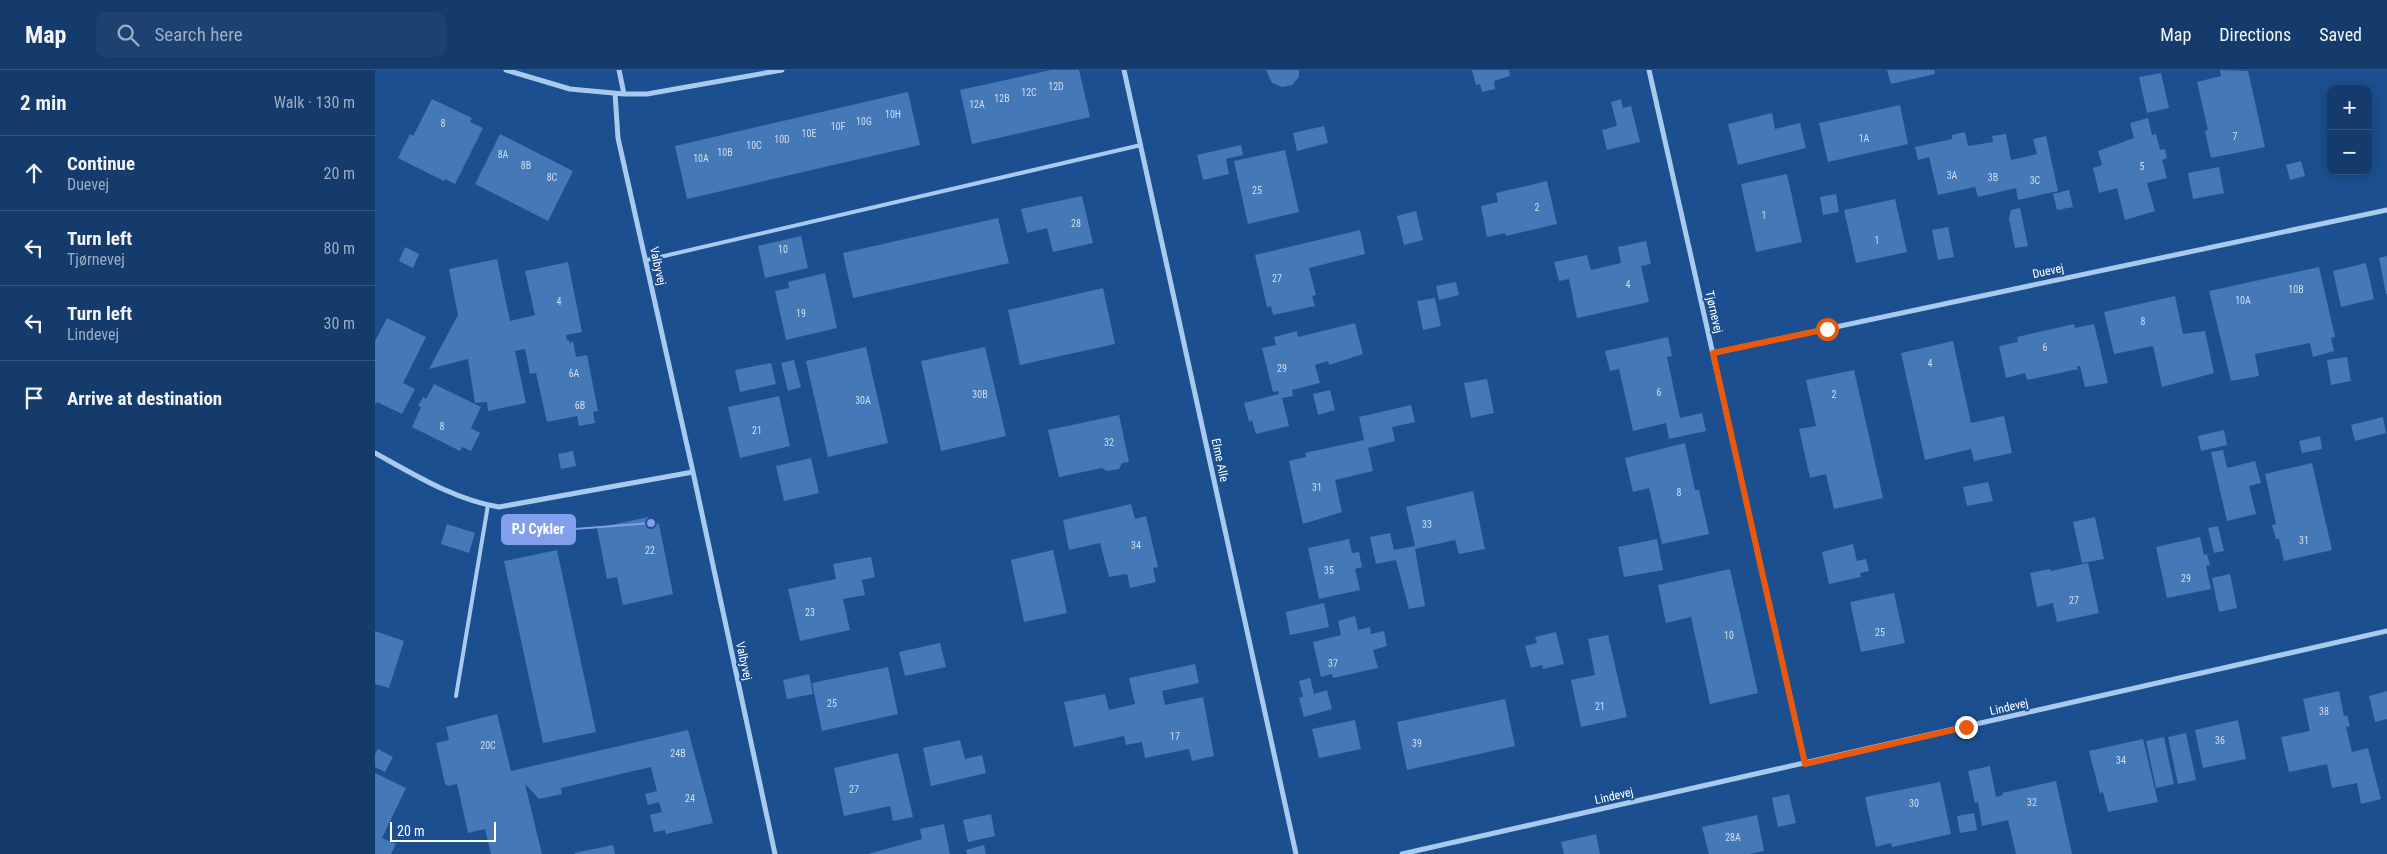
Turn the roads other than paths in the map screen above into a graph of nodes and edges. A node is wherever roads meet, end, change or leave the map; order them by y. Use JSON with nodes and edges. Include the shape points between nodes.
{"nodes":[{"id":1,"x":506,"y":70,"type":"edge"},
{"id":2,"x":619,"y":70,"type":"edge"},
{"id":3,"x":782,"y":70,"type":"edge"},
{"id":4,"x":1124,"y":70,"type":"edge"},
{"id":5,"x":1649,"y":70,"type":"edge"},
{"id":6,"x":615,"y":93,"type":"junction"},
{"id":7,"x":624,"y":94,"type":"junction"},
{"id":8,"x":1141,"y":145,"type":"junction"},
{"id":9,"x":2387,"y":210,"type":"edge"},
{"id":10,"x":647,"y":260,"type":"junction"},
{"id":11,"x":1713,"y":353,"type":"junction"},
{"id":12,"x":375,"y":453,"type":"edge"},
{"id":13,"x":693,"y":472,"type":"junction"},
{"id":14,"x":488,"y":506,"type":"junction"},
{"id":15,"x":2387,"y":631,"type":"edge"},
{"id":16,"x":456,"y":696,"type":"dead end"},
{"id":17,"x":1805,"y":764,"type":"junction"},
{"id":18,"x":775,"y":854,"type":"edge"},
{"id":19,"x":1296,"y":854,"type":"edge"},
{"id":20,"x":1401,"y":854,"type":"edge"}],
"edges":[{"from":1,"to":6,"type":"street","via":[[570,89]]},
{"from":2,"to":7,"type":"street"},
{"from":3,"to":7,"type":"street","via":[[647,94]]},
{"from":4,"to":8,"type":"street","name":"Elme Alle"},
{"from":5,"to":11,"type":"street","name":"Tjørnevej"},
{"from":6,"to":7,"type":"street"},
{"from":6,"to":10,"type":"street","name":"Valbyvej","via":[[618,138]]},
{"from":8,"to":10,"type":"lane"},
{"from":8,"to":19,"type":"street","name":"Elme Alle"},
{"from":9,"to":11,"type":"street","name":"Duevej"},
{"from":10,"to":13,"type":"street","name":"Valbyvej"},
{"from":11,"to":17,"type":"street","name":"Tjørnevej"},
{"from":12,"to":14,"type":"street","via":[[416,476]]},
{"from":13,"to":14,"type":"street","via":[[510,507]]},
{"from":13,"to":18,"type":"street","name":"Valbyvej"},
{"from":14,"to":16,"type":"lane"},
{"from":15,"to":17,"type":"street","name":"Lindevej"},
{"from":17,"to":20,"type":"street","name":"Lindevej"}]}
